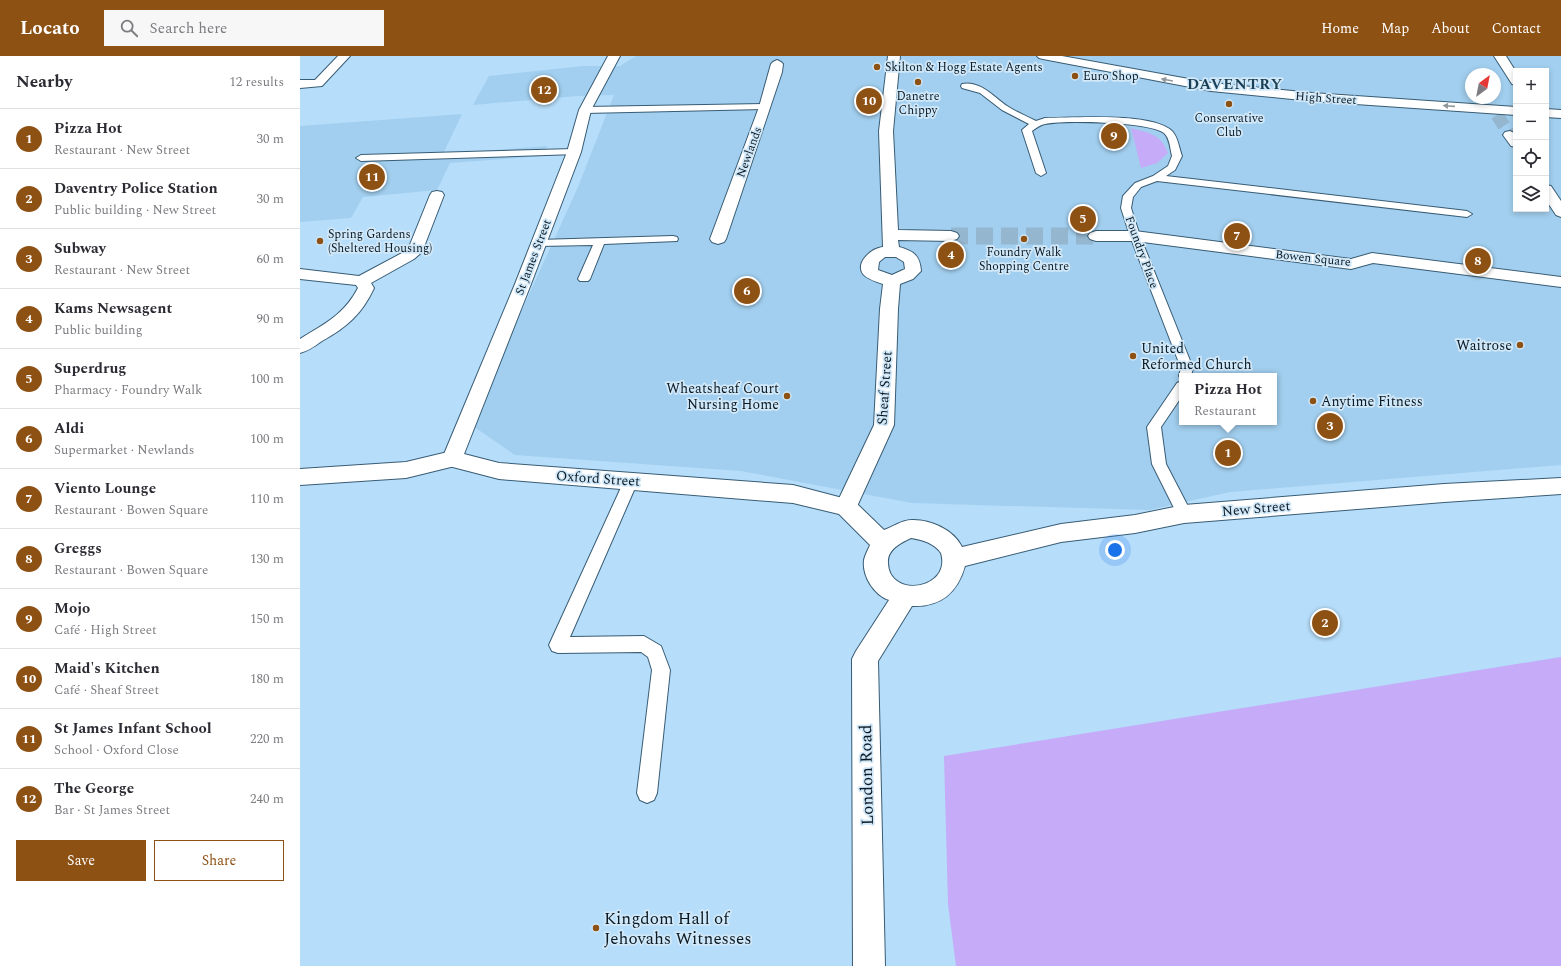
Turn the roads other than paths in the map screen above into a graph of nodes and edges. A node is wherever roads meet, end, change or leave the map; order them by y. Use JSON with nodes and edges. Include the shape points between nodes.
{"nodes":[{"id":1,"x":344,"y":56,"type":"edge"},
{"id":2,"x":614,"y":56,"type":"edge"},
{"id":3,"x":894,"y":56,"type":"edge"},
{"id":4,"x":1043,"y":56,"type":"edge"},
{"id":5,"x":1500,"y":56,"type":"edge"},
{"id":6,"x":777,"y":64,"type":"dead end"},
{"id":7,"x":1513,"y":76,"type":"edge"},
{"id":8,"x":300,"y":84,"type":"edge"},
{"id":9,"x":965,"y":86,"type":"dead end"},
{"id":10,"x":765,"y":107,"type":"junction"},
{"id":11,"x":585,"y":110,"type":"junction"},
{"id":12,"x":1513,"y":111,"type":"edge"},
{"id":13,"x":1549,"y":113,"type":"edge"},
{"id":14,"x":1561,"y":114,"type":"edge"},
{"id":15,"x":1040,"y":123,"type":"junction"},
{"id":16,"x":574,"y":152,"type":"junction"},
{"id":17,"x":361,"y":158,"type":"dead end"},
{"id":18,"x":1041,"y":174,"type":"dead end"},
{"id":19,"x":1156,"y":178,"type":"junction"},
{"id":20,"x":1549,"y":194,"type":"edge"},
{"id":21,"x":437,"y":195,"type":"dead end"},
{"id":22,"x":1561,"y":212,"type":"edge"},
{"id":23,"x":1467,"y":214,"type":"dead end"},
{"id":24,"x":890,"y":235,"type":"junction"},
{"id":25,"x":951,"y":236,"type":"tunnel mouth"},
{"id":26,"x":1096,"y":236,"type":"tunnel mouth"},
{"id":27,"x":1135,"y":236,"type":"junction"},
{"id":28,"x":673,"y":239,"type":"dead end"},
{"id":29,"x":718,"y":239,"type":"dead end"},
{"id":30,"x":600,"y":241,"type":"junction"},
{"id":31,"x":538,"y":242,"type":"junction"},
{"id":32,"x":891,"y":252,"type":"junction"},
{"id":33,"x":300,"y":274,"type":"edge"},
{"id":34,"x":584,"y":279,"type":"dead end"},
{"id":35,"x":892,"y":280,"type":"junction"},
{"id":36,"x":362,"y":281,"type":"junction"},
{"id":37,"x":1561,"y":282,"type":"edge"},
{"id":38,"x":300,"y":347,"type":"edge"},
{"id":39,"x":1186,"y":373,"type":"edge"},
{"id":40,"x":1179,"y":390,"type":"edge"},
{"id":41,"x":452,"y":459,"type":"junction"},
{"id":42,"x":300,"y":477,"type":"edge"},
{"id":43,"x":631,"y":481,"type":"junction"},
{"id":44,"x":1561,"y":486,"type":"edge"},
{"id":45,"x":846,"y":508,"type":"junction"},
{"id":46,"x":1184,"y":514,"type":"junction"},
{"id":47,"x":883,"y":543,"type":"junction"},
{"id":48,"x":954,"y":559,"type":"junction"},
{"id":49,"x":905,"y":596,"type":"junction"},
{"id":50,"x":647,"y":793,"type":"dead end"},
{"id":51,"x":869,"y":966,"type":"edge"}],
"edges":[{"from":1,"to":8,"type":"street","via":[[318,83]]},
{"from":2,"to":11,"type":"street","name":"St James Street"},
{"from":3,"to":24,"type":"street","via":[[886,131]]},
{"from":12,"to":4,"type":"street","name":"High Street","one_way":true,"via":[[1496,112],[1211,87]]},
{"from":5,"to":7,"type":"street"},
{"from":6,"to":10,"type":"street","name":"Newlands"},
{"from":9,"to":15,"type":"lane","via":[[988,93],[1005,107]]},
{"from":10,"to":11,"type":"lane"},
{"from":10,"to":29,"type":"street","name":"Newlands"},
{"from":11,"to":16,"type":"street","name":"St James Street"},
{"from":13,"to":14,"type":"street"},
{"from":15,"to":18,"type":"lane","via":[[1027,130]]},
{"from":15,"to":19,"type":"lane","name":"Foundry Place","via":[[1125,121],[1162,128],[1169,133],[1177,156],[1172,168]]},
{"from":16,"to":17,"type":"lane"},
{"from":16,"to":31,"type":"street","name":"St James Street"},
{"from":19,"to":23,"type":"lane"},
{"from":19,"to":27,"type":"lane","name":"Foundry Place","via":[[1138,185],[1128,196],[1126,208]]},
{"from":20,"to":22,"type":"street"},
{"from":21,"to":36,"type":"street","via":[[416,249]]},
{"from":24,"to":25,"type":"street"},
{"from":24,"to":32,"type":"street"},
{"from":26,"to":27,"type":"street","name":"Bowen Square"},
{"from":27,"to":37,"type":"street","name":"Bowen Square","via":[[1351,264],[1372,258]]},
{"from":27,"to":39,"type":"lane","name":"Foundry Place","via":[[1187,368]]},
{"from":28,"to":30,"type":"lane"},
{"from":30,"to":31,"type":"lane"},
{"from":30,"to":34,"type":"lane"},
{"from":31,"to":41,"type":"street","name":"St James Street"},
{"from":32,"to":35,"type":"street","via":[[899,252],[912,260],[913,271],[901,280]]},
{"from":32,"to":35,"type":"street","via":[[881,252],[871,260],[870,272],[884,280]]},
{"from":33,"to":36,"type":"street"},
{"from":35,"to":45,"type":"street","name":"Sheaf Street","via":[[884,425]]},
{"from":36,"to":38,"type":"street","via":[[366,288],[362,299],[353,310],[327,332]]},
{"from":40,"to":46,"type":"lane","via":[[1154,427],[1159,464]]},
{"from":41,"to":42,"type":"street","name":"Oxford Street","via":[[406,470]]},
{"from":41,"to":43,"type":"street","name":"Oxford Street","via":[[499,471]]},
{"from":43,"to":45,"type":"street","name":"Oxford Street","via":[[793,494]]},
{"from":43,"to":50,"type":"lane","via":[[558,645],[644,644],[655,652],[661,670]]},
{"from":44,"to":46,"type":"street","name":"New Street"},
{"from":45,"to":47,"type":"street","name":"Oxford Street"},
{"from":46,"to":48,"type":"street","name":"New Street","via":[[1135,524],[1061,533]]},
{"from":47,"to":48,"type":"street","via":[[897,532],[910,529],[924,530],[944,540],[952,550]]},
{"from":47,"to":49,"type":"street","via":[[877,553],[876,571],[884,585]]},
{"from":48,"to":49,"type":"street","via":[[954,570],[947,582],[937,591],[929,595]]},
{"from":49,"to":51,"type":"street","name":"London Road","via":[[865,660]]}]}
